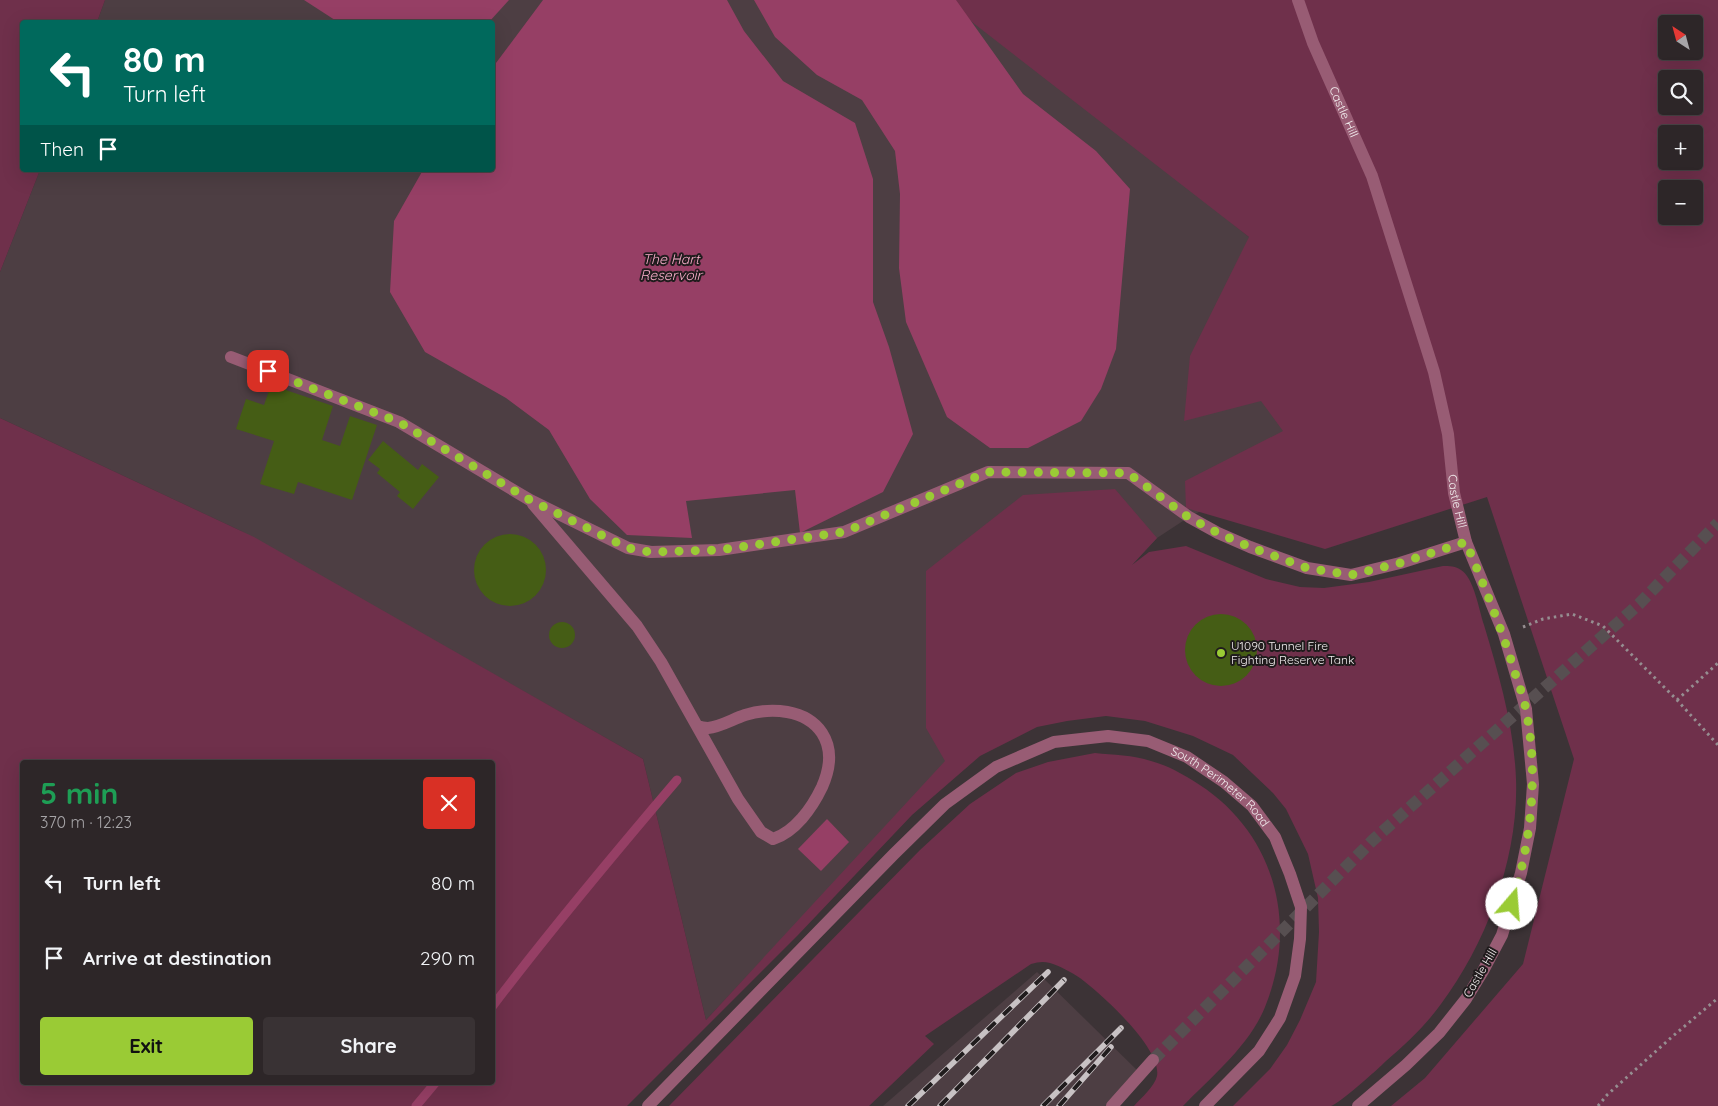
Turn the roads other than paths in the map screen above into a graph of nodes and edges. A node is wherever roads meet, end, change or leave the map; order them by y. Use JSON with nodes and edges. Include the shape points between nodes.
{"nodes":[{"id":1,"x":1298,"y":0,"type":"edge"},
{"id":2,"x":231,"y":357,"type":"dead end"},
{"id":3,"x":530,"y":500,"type":"junction"},
{"id":4,"x":1466,"y":542,"type":"junction"},
{"id":5,"x":697,"y":726,"type":"junction"},
{"id":6,"x":1153,"y":1060,"type":"tunnel mouth"},
{"id":7,"x":648,"y":1106,"type":"edge"},
{"id":8,"x":1112,"y":1106,"type":"edge"},
{"id":9,"x":1205,"y":1106,"type":"edge"},
{"id":10,"x":1358,"y":1106,"type":"edge"}],
"edges":[{"from":1,"to":4,"type":"street","name":"Castle Hill","via":[[1313,43],[1372,176],[1434,372],[1448,434],[1454,493]]},
{"from":2,"to":3,"type":"street","via":[[399,422]]},
{"from":3,"to":4,"type":"street","via":[[628,548],[650,552],[719,550],[844,532],[988,472],[1128,473],[1188,517],[1218,533],[1307,568],[1351,575]]},
{"from":3,"to":5,"type":"street","via":[[637,626]]},
{"from":4,"to":10,"type":"street","name":"Castle Hill","via":[[1504,634],[1526,709],[1533,784],[1528,837],[1502,935],[1466,1000],[1406,1066]]},
{"from":5,"to":5,"type":"street","via":[[708,728],[748,714],[770,712],[794,713],[808,718],[827,741],[830,757],[825,780],[814,804],[781,836],[773,839],[761,832],[738,799]]},
{"from":6,"to":8,"type":"street"},
{"from":7,"to":9,"type":"street","name":"South Perimeter Road","via":[[945,804],[996,767],[1054,742],[1108,736],[1148,741],[1187,757],[1252,806],[1275,837],[1301,907],[1295,976],[1280,1018],[1259,1051]]}]}
